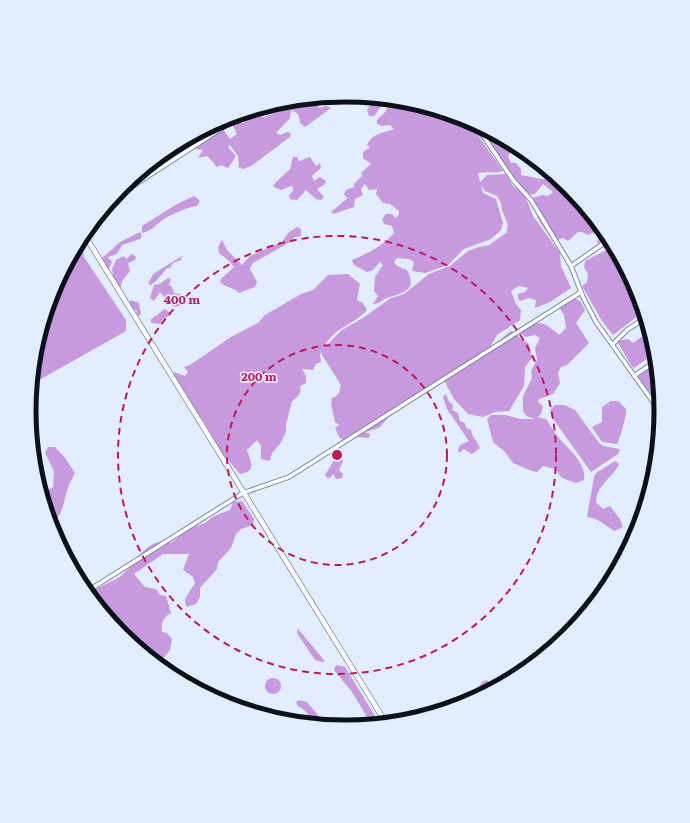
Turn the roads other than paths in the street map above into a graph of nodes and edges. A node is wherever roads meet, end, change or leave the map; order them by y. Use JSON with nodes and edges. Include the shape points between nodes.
{"nodes":[{"id":1,"x":219,"y":129,"type":"edge"},
{"id":2,"x":482,"y":134,"type":"edge"},
{"id":3,"x":136,"y":184,"type":"edge"},
{"id":4,"x":88,"y":240,"type":"edge"},
{"id":5,"x":604,"y":243,"type":"edge"},
{"id":6,"x":571,"y":266,"type":"junction"},
{"id":7,"x":581,"y":292,"type":"junction"},
{"id":8,"x":640,"y":321,"type":"edge"},
{"id":9,"x":613,"y":344,"type":"junction"},
{"id":10,"x":650,"y":365,"type":"edge"},
{"id":11,"x":634,"y":376,"type":"junction"},
{"id":12,"x":654,"y":403,"type":"edge"},
{"id":13,"x":243,"y":493,"type":"junction"},
{"id":14,"x":92,"y":588,"type":"edge"},
{"id":15,"x":383,"y":718,"type":"edge"}],
"edges":[{"from":1,"to":3,"type":"street"},
{"from":2,"to":6,"type":"street","via":[[513,180],[531,200]]},
{"from":4,"to":13,"type":"street"},
{"from":5,"to":6,"type":"street"},
{"from":6,"to":7,"type":"street"},
{"from":7,"to":9,"type":"street","via":[[596,322]]},
{"from":7,"to":13,"type":"street","via":[[289,477]]},
{"from":8,"to":9,"type":"street","via":[[626,330]]},
{"from":9,"to":11,"type":"street"},
{"from":10,"to":11,"type":"street"},
{"from":11,"to":12,"type":"street"},
{"from":13,"to":14,"type":"street"},
{"from":13,"to":15,"type":"street"}]}
